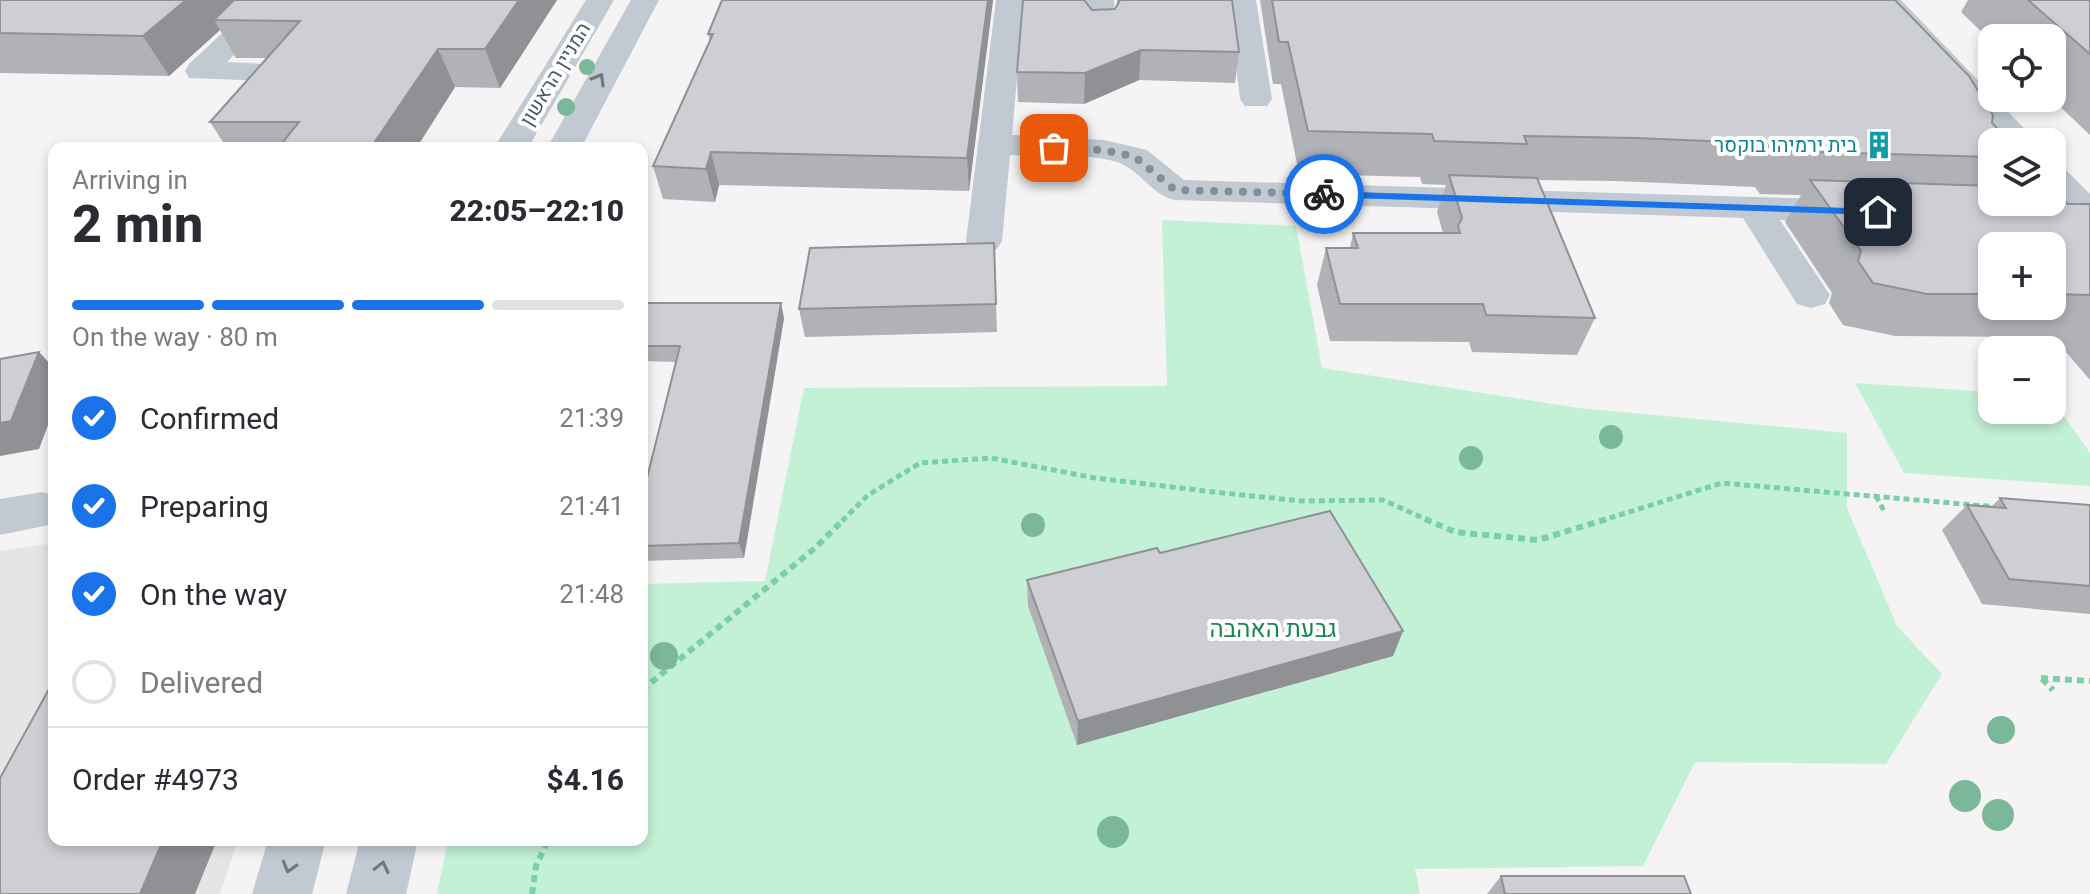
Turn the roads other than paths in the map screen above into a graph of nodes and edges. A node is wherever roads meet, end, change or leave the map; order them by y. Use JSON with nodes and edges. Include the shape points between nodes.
{"nodes":[{"id":1,"x":274,"y":0,"type":"edge"},
{"id":2,"x":600,"y":0,"type":"edge"},
{"id":3,"x":645,"y":0,"type":"edge"},
{"id":4,"x":1010,"y":0,"type":"edge"},
{"id":5,"x":1100,"y":0,"type":"edge"},
{"id":6,"x":1242,"y":0,"type":"edge"},
{"id":7,"x":1885,"y":0,"type":"edge"},
{"id":8,"x":1101,"y":31,"type":"edge"},
{"id":9,"x":272,"y":72,"type":"edge"},
{"id":10,"x":1256,"y":99,"type":"dead end"},
{"id":11,"x":2007,"y":128,"type":"edge"},
{"id":12,"x":514,"y":142,"type":"edge"},
{"id":13,"x":567,"y":142,"type":"edge"},
{"id":14,"x":1003,"y":145,"type":"dead end"},
{"id":15,"x":2066,"y":190,"type":"edge"},
{"id":16,"x":1754,"y":208,"type":"junction"},
{"id":17,"x":1878,"y":212,"type":"edge"},
{"id":18,"x":2043,"y":217,"type":"edge"},
{"id":19,"x":2090,"y":217,"type":"edge"},
{"id":20,"x":984,"y":241,"type":"edge"},
{"id":21,"x":1811,"y":295,"type":"dead end"},
{"id":22,"x":295,"y":846,"type":"edge"},
{"id":23,"x":388,"y":846,"type":"edge"},
{"id":24,"x":282,"y":894,"type":"edge"},
{"id":25,"x":376,"y":894,"type":"edge"}],
"edges":[{"from":1,"to":9,"type":"street","via":[[200,71]]},
{"from":2,"to":12,"type":"street","name":"המניין הראשון"},
{"from":13,"to":3,"type":"street","name":"המניין הראשון","one_way":true},
{"from":4,"to":20,"type":"street"},
{"from":5,"to":8,"type":"street"},
{"from":6,"to":10,"type":"street"},
{"from":7,"to":11,"type":"street"},
{"from":14,"to":16,"type":"street","via":[[1104,150],[1135,157],[1175,190],[1416,211]]},
{"from":15,"to":19,"type":"street"},
{"from":16,"to":17,"type":"street"},
{"from":16,"to":21,"type":"street"},
{"from":18,"to":19,"type":"street"},
{"from":22,"to":24,"type":"street","one_way":true},
{"from":25,"to":23,"type":"street","one_way":true}]}
